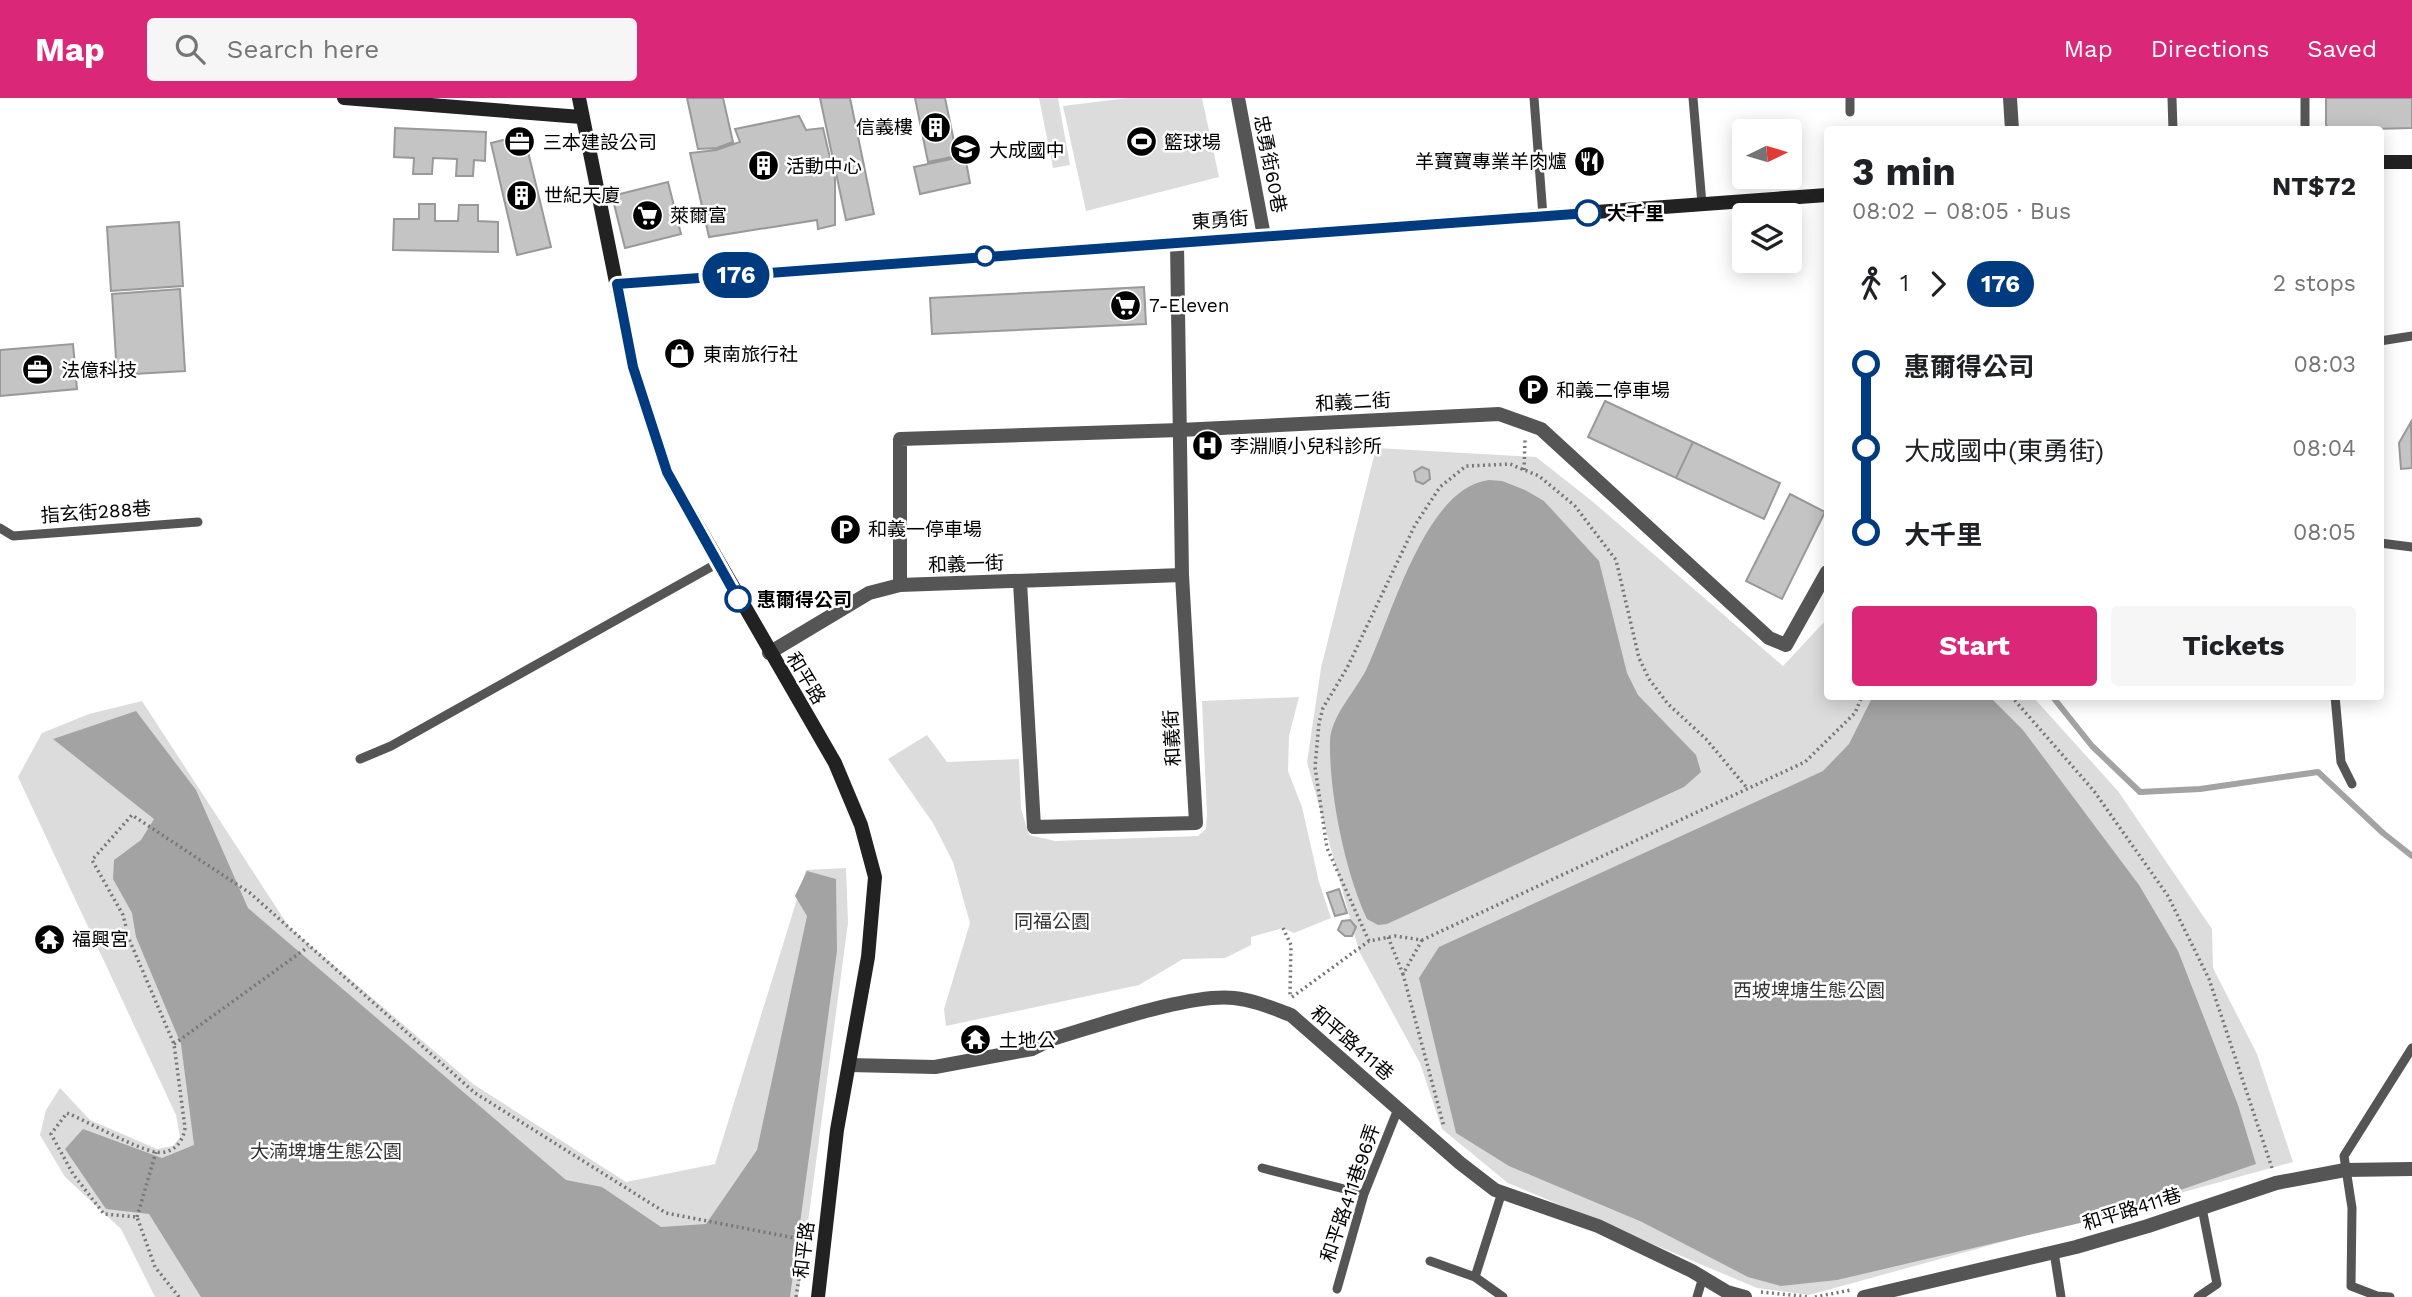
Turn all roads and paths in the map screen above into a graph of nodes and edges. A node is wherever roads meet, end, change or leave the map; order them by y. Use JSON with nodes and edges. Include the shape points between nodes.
{"nodes":[{"id":1,"x":344,"y":98,"type":"edge"},
{"id":2,"x":579,"y":98,"type":"edge"},
{"id":3,"x":1238,"y":98,"type":"edge"},
{"id":4,"x":1534,"y":98,"type":"edge"},
{"id":5,"x":1693,"y":98,"type":"edge"},
{"id":6,"x":1850,"y":98,"type":"edge"},
{"id":7,"x":2010,"y":98,"type":"edge"},
{"id":8,"x":2172,"y":98,"type":"edge"},
{"id":9,"x":2305,"y":98,"type":"edge"},
{"id":10,"x":1850,"y":112,"type":"dead end"},
{"id":11,"x":581,"y":117,"type":"junction"},
{"id":12,"x":2012,"y":126,"type":"edge"},
{"id":13,"x":2174,"y":126,"type":"edge"},
{"id":14,"x":2305,"y":126,"type":"edge"},
{"id":15,"x":2384,"y":162,"type":"edge"},
{"id":16,"x":2412,"y":162,"type":"edge"},
{"id":17,"x":1824,"y":195,"type":"edge"},
{"id":18,"x":1702,"y":204,"type":"junction"},
{"id":19,"x":1543,"y":216,"type":"junction"},
{"id":20,"x":1264,"y":236,"type":"junction"},
{"id":21,"x":1177,"y":243,"type":"junction"},
{"id":22,"x":617,"y":284,"type":"junction"},
{"id":23,"x":2412,"y":336,"type":"edge"},
{"id":24,"x":2384,"y":340,"type":"edge"},
{"id":25,"x":1526,"y":423,"type":"junction"},
{"id":26,"x":1180,"y":430,"type":"junction"},
{"id":27,"x":1524,"y":470,"type":"junction"},
{"id":28,"x":198,"y":522,"type":"dead end"},
{"id":29,"x":0,"y":528,"type":"edge"},
{"id":30,"x":2384,"y":544,"type":"edge"},
{"id":31,"x":2412,"y":547,"type":"edge"},
{"id":32,"x":718,"y":563,"type":"junction"},
{"id":33,"x":1182,"y":575,"type":"junction"},
{"id":34,"x":1824,"y":577,"type":"edge"},
{"id":35,"x":1020,"y":582,"type":"junction"},
{"id":36,"x":900,"y":585,"type":"junction"},
{"id":37,"x":769,"y":653,"type":"junction"},
{"id":38,"x":1860,"y":700,"type":"edge"},
{"id":39,"x":2014,"y":700,"type":"edge"},
{"id":40,"x":2335,"y":700,"type":"edge"},
{"id":41,"x":360,"y":758,"type":"dead end"},
{"id":42,"x":2352,"y":784,"type":"dead end"},
{"id":43,"x":1747,"y":788,"type":"junction"},
{"id":44,"x":1283,"y":928,"type":"dead end"},
{"id":45,"x":1388,"y":937,"type":"junction"},
{"id":46,"x":1422,"y":940,"type":"junction"},
{"id":47,"x":1369,"y":941,"type":"junction"},
{"id":48,"x":308,"y":947,"type":"junction"},
{"id":49,"x":1403,"y":974,"type":"junction"},
{"id":50,"x":1290,"y":998,"type":"junction"},
{"id":51,"x":1259,"y":1003,"type":"junction"},
{"id":52,"x":174,"y":1044,"type":"junction"},
{"id":53,"x":2412,"y":1048,"type":"edge"},
{"id":54,"x":849,"y":1065,"type":"junction"},
{"id":55,"x":1398,"y":1109,"type":"junction"},
{"id":56,"x":1446,"y":1133,"type":"dead end"},
{"id":57,"x":156,"y":1152,"type":"junction"},
{"id":58,"x":1262,"y":1168,"type":"dead end"},
{"id":59,"x":2412,"y":1169,"type":"edge"},
{"id":60,"x":2345,"y":1170,"type":"junction"},
{"id":61,"x":2276,"y":1183,"type":"junction"},
{"id":62,"x":1502,"y":1192,"type":"junction"},
{"id":63,"x":1364,"y":1194,"type":"junction"},
{"id":64,"x":2202,"y":1208,"type":"junction"},
{"id":65,"x":137,"y":1217,"type":"junction"},
{"id":66,"x":805,"y":1240,"type":"dead end"},
{"id":67,"x":2054,"y":1252,"type":"junction"},
{"id":68,"x":1430,"y":1261,"type":"dead end"},
{"id":69,"x":1475,"y":1277,"type":"junction"},
{"id":70,"x":1703,"y":1277,"type":"junction"},
{"id":71,"x":1337,"y":1289,"type":"dead end"},
{"id":72,"x":1751,"y":1294,"type":"edge"},
{"id":73,"x":1872,"y":1296,"type":"edge"},
{"id":74,"x":179,"y":1297,"type":"edge"},
{"id":75,"x":818,"y":1297,"type":"edge"},
{"id":76,"x":1503,"y":1297,"type":"edge"},
{"id":77,"x":1696,"y":1297,"type":"edge"},
{"id":78,"x":1811,"y":1297,"type":"edge"},
{"id":79,"x":2061,"y":1297,"type":"edge"},
{"id":80,"x":2198,"y":1297,"type":"edge"},
{"id":81,"x":2389,"y":1297,"type":"edge"}],
"edges":[{"from":1,"to":11,"type":"street"},
{"from":2,"to":11,"type":"street","name":"和平路"},
{"from":3,"to":20,"type":"street","name":"忠勇街60巷"},
{"from":4,"to":19,"type":"lane"},
{"from":5,"to":18,"type":"lane"},
{"from":6,"to":10,"type":"lane"},
{"from":7,"to":12,"type":"street"},
{"from":8,"to":13,"type":"lane"},
{"from":9,"to":14,"type":"lane"},
{"from":11,"to":22,"type":"street","name":"和平路"},
{"from":15,"to":16,"type":"street"},
{"from":17,"to":18,"type":"street","name":"東勇街"},
{"from":18,"to":19,"type":"street","name":"東勇街"},
{"from":19,"to":20,"type":"street","name":"東勇街"},
{"from":20,"to":21,"type":"street","name":"東勇街"},
{"from":21,"to":22,"type":"street","name":"東勇街"},
{"from":21,"to":26,"type":"street","name":"和義街"},
{"from":22,"to":32,"type":"street","name":"和平路","via":[[633,367],[667,472]]},
{"from":23,"to":24,"type":"lane"},
{"from":25,"to":26,"type":"street","name":"和義二街","via":[[1499,414]]},
{"from":25,"to":27,"type":"path"},
{"from":25,"to":34,"type":"street","name":"和義二街","via":[[1541,429],[1769,638],[1786,645]]},
{"from":26,"to":33,"type":"street","name":"和義街"},
{"from":26,"to":36,"type":"street","name":"和義二街","via":[[900,439]]},
{"from":27,"to":43,"type":"path","via":[[1539,476],[1575,506],[1596,531],[1616,560],[1648,679]]},
{"from":27,"to":47,"type":"path","via":[[1510,464],[1466,466],[1440,486],[1415,525],[1323,708],[1315,767],[1327,848]]},
{"from":28,"to":29,"type":"lane","name":"指玄街288巷","via":[[13,536]]},
{"from":30,"to":31,"type":"lane"},
{"from":32,"to":37,"type":"street","name":"和平路"},
{"from":32,"to":41,"type":"lane","via":[[391,746]]},
{"from":33,"to":35,"type":"street","name":"和義一街"},
{"from":33,"to":35,"type":"street","name":"和義街","via":[[1196,823],[1034,827]]},
{"from":35,"to":36,"type":"street","name":"和義一街"},
{"from":36,"to":37,"type":"street","name":"和義一街","via":[[869,593]]},
{"from":37,"to":54,"type":"street","name":"和平路","via":[[835,763],[861,825],[875,877],[868,957]]},
{"from":38,"to":43,"type":"path","via":[[1855,713],[1805,762]]},
{"from":39,"to":61,"type":"path","via":[[2094,791],[2168,896],[2208,979]]},
{"from":40,"to":42,"type":"lane","via":[[2341,762]]},
{"from":43,"to":46,"type":"path"},
{"from":44,"to":50,"type":"path","via":[[1291,945]]},
{"from":45,"to":46,"type":"path"},
{"from":45,"to":47,"type":"path"},
{"from":45,"to":49,"type":"path"},
{"from":46,"to":49,"type":"path"},
{"from":47,"to":50,"type":"path"},
{"from":48,"to":52,"type":"path"},
{"from":48,"to":52,"type":"path","via":[[250,894],[132,815],[92,860],[123,915],[128,939]]},
{"from":48,"to":66,"type":"path","via":[[475,1093],[666,1213]]},
{"from":49,"to":56,"type":"path"},
{"from":50,"to":51,"type":"path"},
{"from":51,"to":54,"type":"street","name":"和平路411巷","via":[[1233,998],[1197,1000],[1064,1035],[1032,1049],[934,1067]]},
{"from":51,"to":55,"type":"street","name":"和平路411巷","via":[[1291,1015]]},
{"from":52,"to":57,"type":"path","via":[[184,1139],[173,1150]]},
{"from":53,"to":60,"type":"lane","via":[[2344,1157]]},
{"from":54,"to":75,"type":"street","name":"和平路"},
{"from":55,"to":62,"type":"street","name":"和平路411巷","via":[[1460,1163]]},
{"from":55,"to":63,"type":"lane","name":"和平路411巷96弄"},
{"from":57,"to":65,"type":"path"},
{"from":57,"to":65,"type":"path","via":[[67,1112],[51,1134],[73,1174],[104,1214]]},
{"from":58,"to":63,"type":"lane"},
{"from":59,"to":60,"type":"street","name":"和平路411巷"},
{"from":60,"to":61,"type":"street","name":"和平路411巷"},
{"from":60,"to":81,"type":"lane","via":[[2352,1208],[2350,1286]]},
{"from":61,"to":64,"type":"street","name":"和平路411巷"},
{"from":62,"to":69,"type":"lane"},
{"from":62,"to":70,"type":"street","name":"和平路411巷","via":[[1598,1226]]},
{"from":63,"to":71,"type":"lane","name":"和平路411巷96弄"},
{"from":64,"to":67,"type":"street","name":"和平路411巷"},
{"from":64,"to":80,"type":"lane","via":[[2217,1284]]},
{"from":65,"to":74,"type":"path","via":[[155,1267]]},
{"from":67,"to":73,"type":"street","name":"和平路411巷"},
{"from":67,"to":79,"type":"lane"},
{"from":68,"to":69,"type":"lane"},
{"from":69,"to":76,"type":"lane"},
{"from":70,"to":72,"type":"street","name":"和平路411巷","via":[[1727,1292]]},
{"from":70,"to":77,"type":"lane"},
{"from":72,"to":78,"type":"path"}]}
